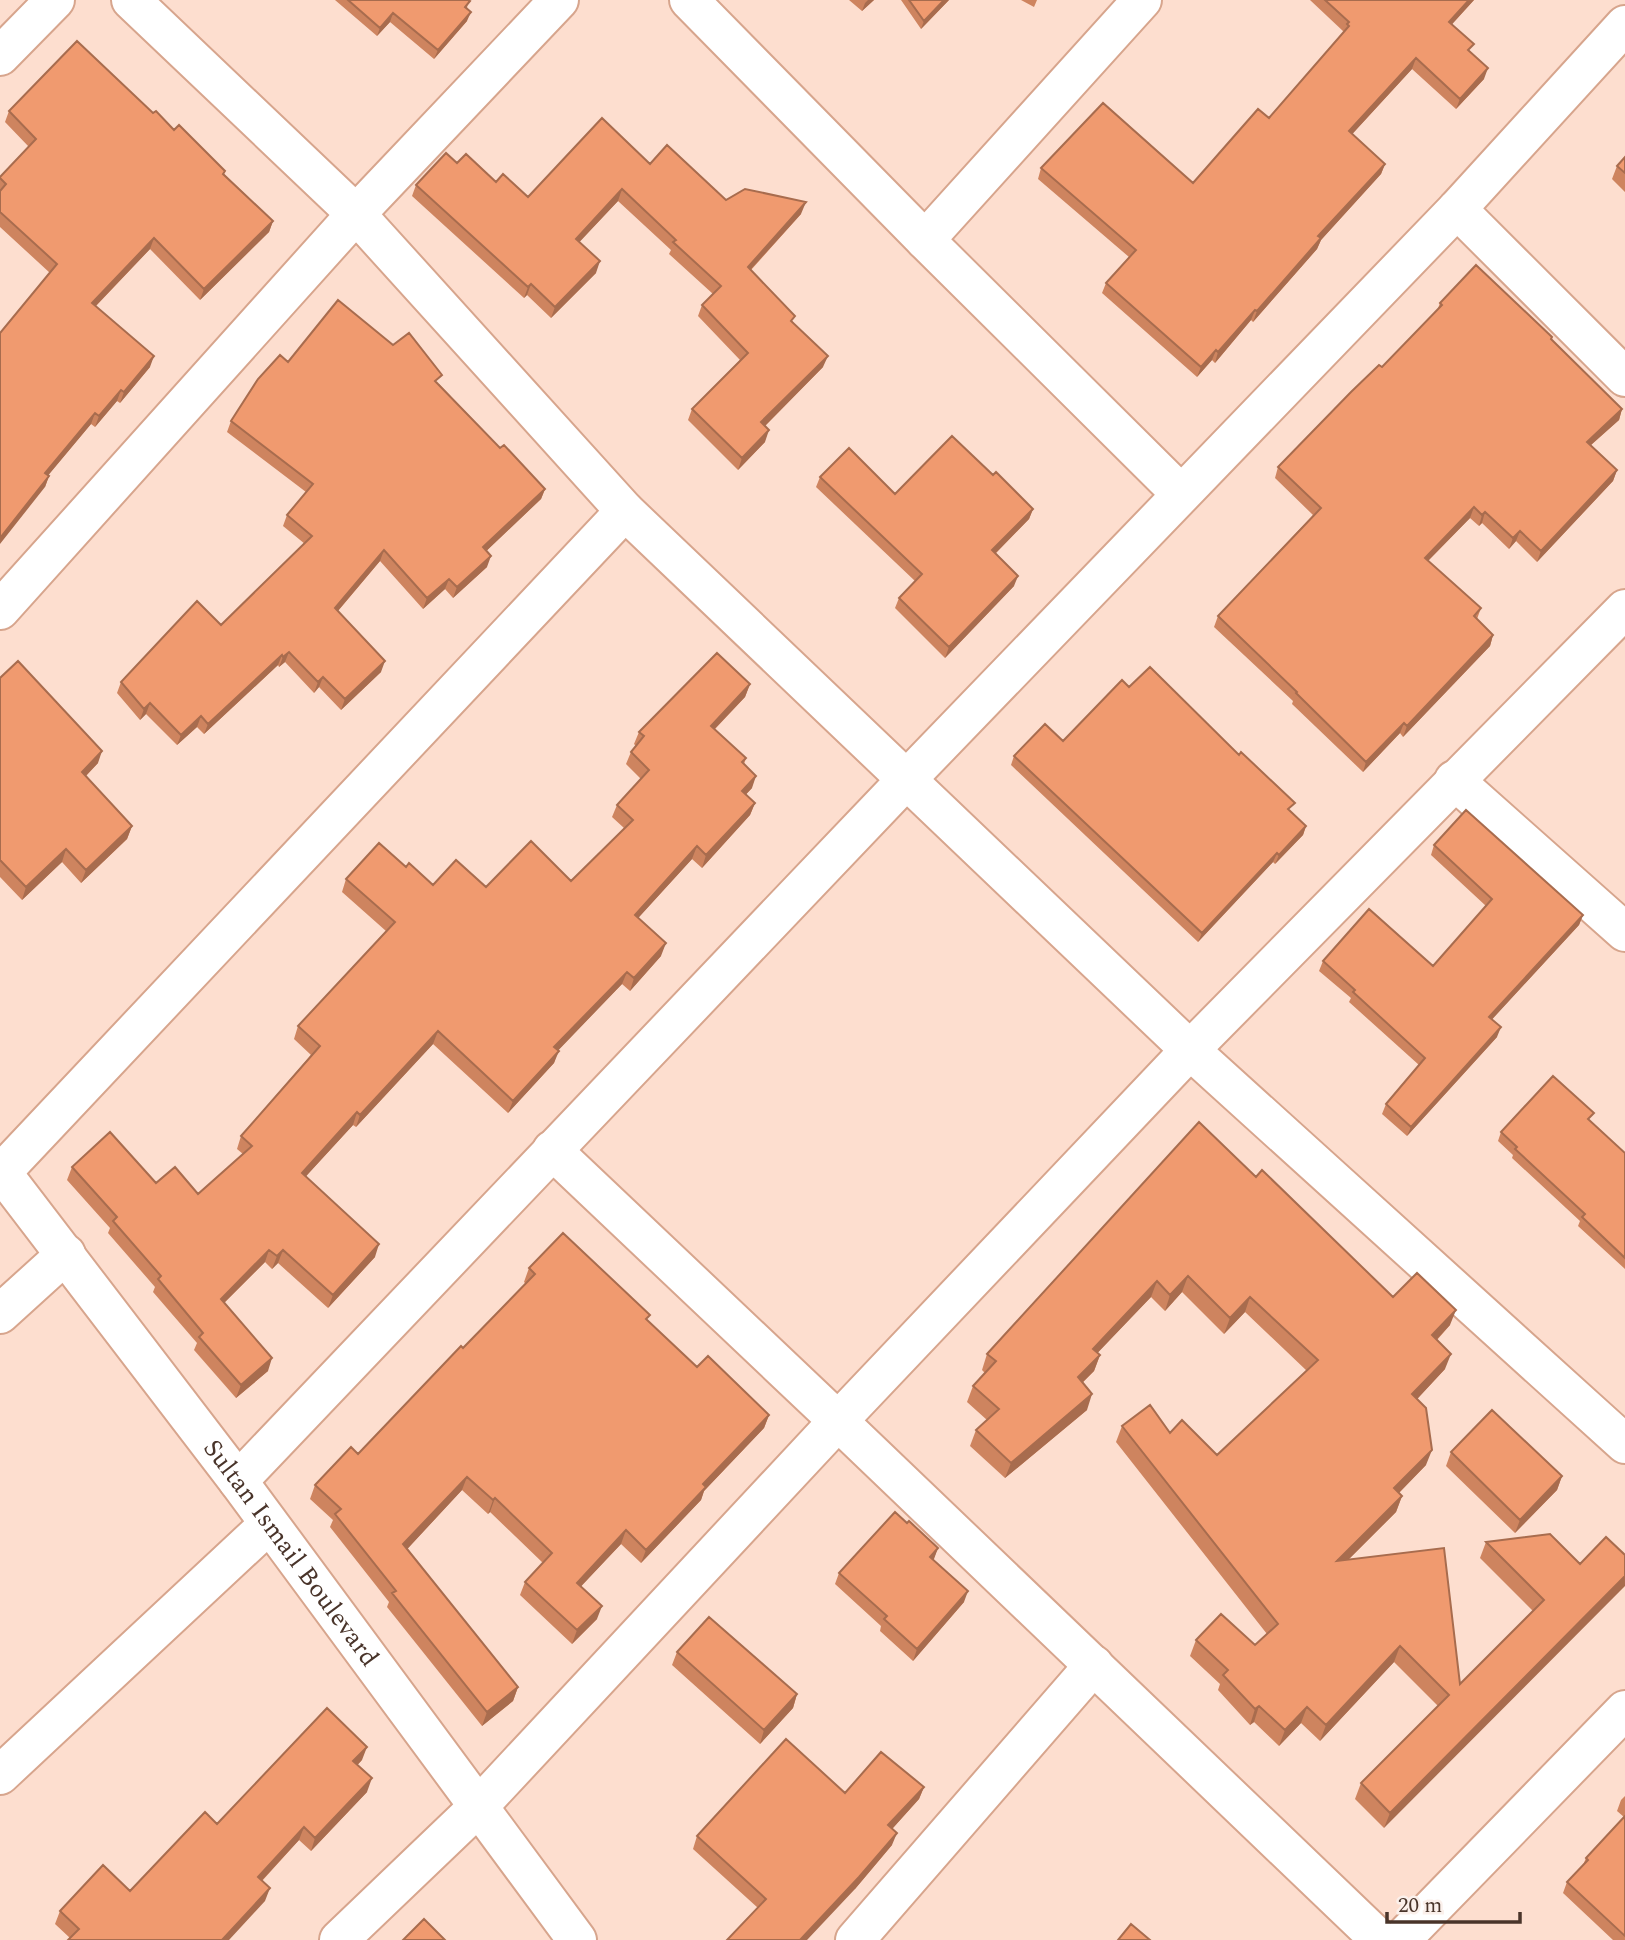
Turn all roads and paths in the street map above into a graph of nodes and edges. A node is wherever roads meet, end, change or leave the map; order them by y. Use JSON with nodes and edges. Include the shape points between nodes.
{"nodes":[{"id":1,"x":55,"y":0,"type":"edge"},
{"id":2,"x":131,"y":0,"type":"edge"},
{"id":3,"x":559,"y":0,"type":"edge"},
{"id":4,"x":689,"y":0,"type":"edge"},
{"id":5,"x":1142,"y":0,"type":"edge"},
{"id":6,"x":1625,"y":25,"type":"edge"},
{"id":7,"x":0,"y":56,"type":"edge"},
{"id":8,"x":1457,"y":209,"type":"junction"},
{"id":9,"x":355,"y":214,"type":"junction"},
{"id":10,"x":925,"y":240,"type":"junction"},
{"id":11,"x":1625,"y":377,"type":"edge"},
{"id":12,"x":1181,"y":494,"type":"junction"},
{"id":13,"x":625,"y":511,"type":"junction"},
{"id":14,"x":1625,"y":609,"type":"edge"},
{"id":15,"x":0,"y":610,"type":"edge"},
{"id":16,"x":907,"y":779,"type":"junction"},
{"id":17,"x":1454,"y":780,"type":"junction"},
{"id":18,"x":1625,"y":932,"type":"edge"},
{"id":19,"x":1190,"y":1050,"type":"junction"},
{"id":20,"x":552,"y":1150,"type":"junction"},
{"id":21,"x":1,"y":1171,"type":"edge"},
{"id":22,"x":66,"y":1254,"type":"junction"},
{"id":23,"x":0,"y":1314,"type":"edge"},
{"id":24,"x":838,"y":1421,"type":"junction"},
{"id":25,"x":1625,"y":1444,"type":"edge"},
{"id":26,"x":238,"y":1481,"type":"junction"},
{"id":27,"x":268,"y":1524,"type":"junction"},
{"id":28,"x":1094,"y":1665,"type":"junction"},
{"id":29,"x":1625,"y":1710,"type":"edge"},
{"id":30,"x":0,"y":1775,"type":"edge"},
{"id":31,"x":478,"y":1807,"type":"junction"},
{"id":32,"x":339,"y":1940,"type":"edge"},
{"id":33,"x":577,"y":1940,"type":"edge"},
{"id":34,"x":855,"y":1940,"type":"edge"},
{"id":35,"x":1380,"y":1940,"type":"edge"},
{"id":36,"x":1401,"y":1940,"type":"edge"}],
"edges":[{"from":1,"to":7,"type":"street"},
{"from":2,"to":9,"type":"street"},
{"from":3,"to":9,"type":"street"},
{"from":4,"to":10,"type":"street"},
{"from":5,"to":10,"type":"street"},
{"from":6,"to":8,"type":"street"},
{"from":8,"to":11,"type":"street"},
{"from":8,"to":12,"type":"street"},
{"from":9,"to":13,"type":"street"},
{"from":9,"to":15,"type":"street"},
{"from":10,"to":12,"type":"street"},
{"from":12,"to":16,"type":"street"},
{"from":13,"to":16,"type":"street"},
{"from":13,"to":21,"type":"street"},
{"from":14,"to":17,"type":"street"},
{"from":16,"to":19,"type":"street"},
{"from":16,"to":20,"type":"street"},
{"from":17,"to":18,"type":"street"},
{"from":17,"to":19,"type":"street"},
{"from":19,"to":24,"type":"street"},
{"from":19,"to":25,"type":"street"},
{"from":20,"to":24,"type":"street"},
{"from":20,"to":26,"type":"street"},
{"from":21,"to":22,"type":"street","name":"Sultan Ismail Boulevard"},
{"from":22,"to":23,"type":"street"},
{"from":22,"to":26,"type":"street","name":"Sultan Ismail Boulevard"},
{"from":24,"to":28,"type":"street"},
{"from":24,"to":31,"type":"street"},
{"from":26,"to":27,"type":"street","name":"Sultan Ismail Boulevard"},
{"from":27,"to":30,"type":"street"},
{"from":27,"to":31,"type":"street","name":"Sultan Ismail Boulevard"},
{"from":28,"to":34,"type":"street"},
{"from":28,"to":35,"type":"street"},
{"from":29,"to":36,"type":"street"},
{"from":31,"to":32,"type":"street"},
{"from":31,"to":33,"type":"street","name":"Sultan Ismail Boulevard"}]}
